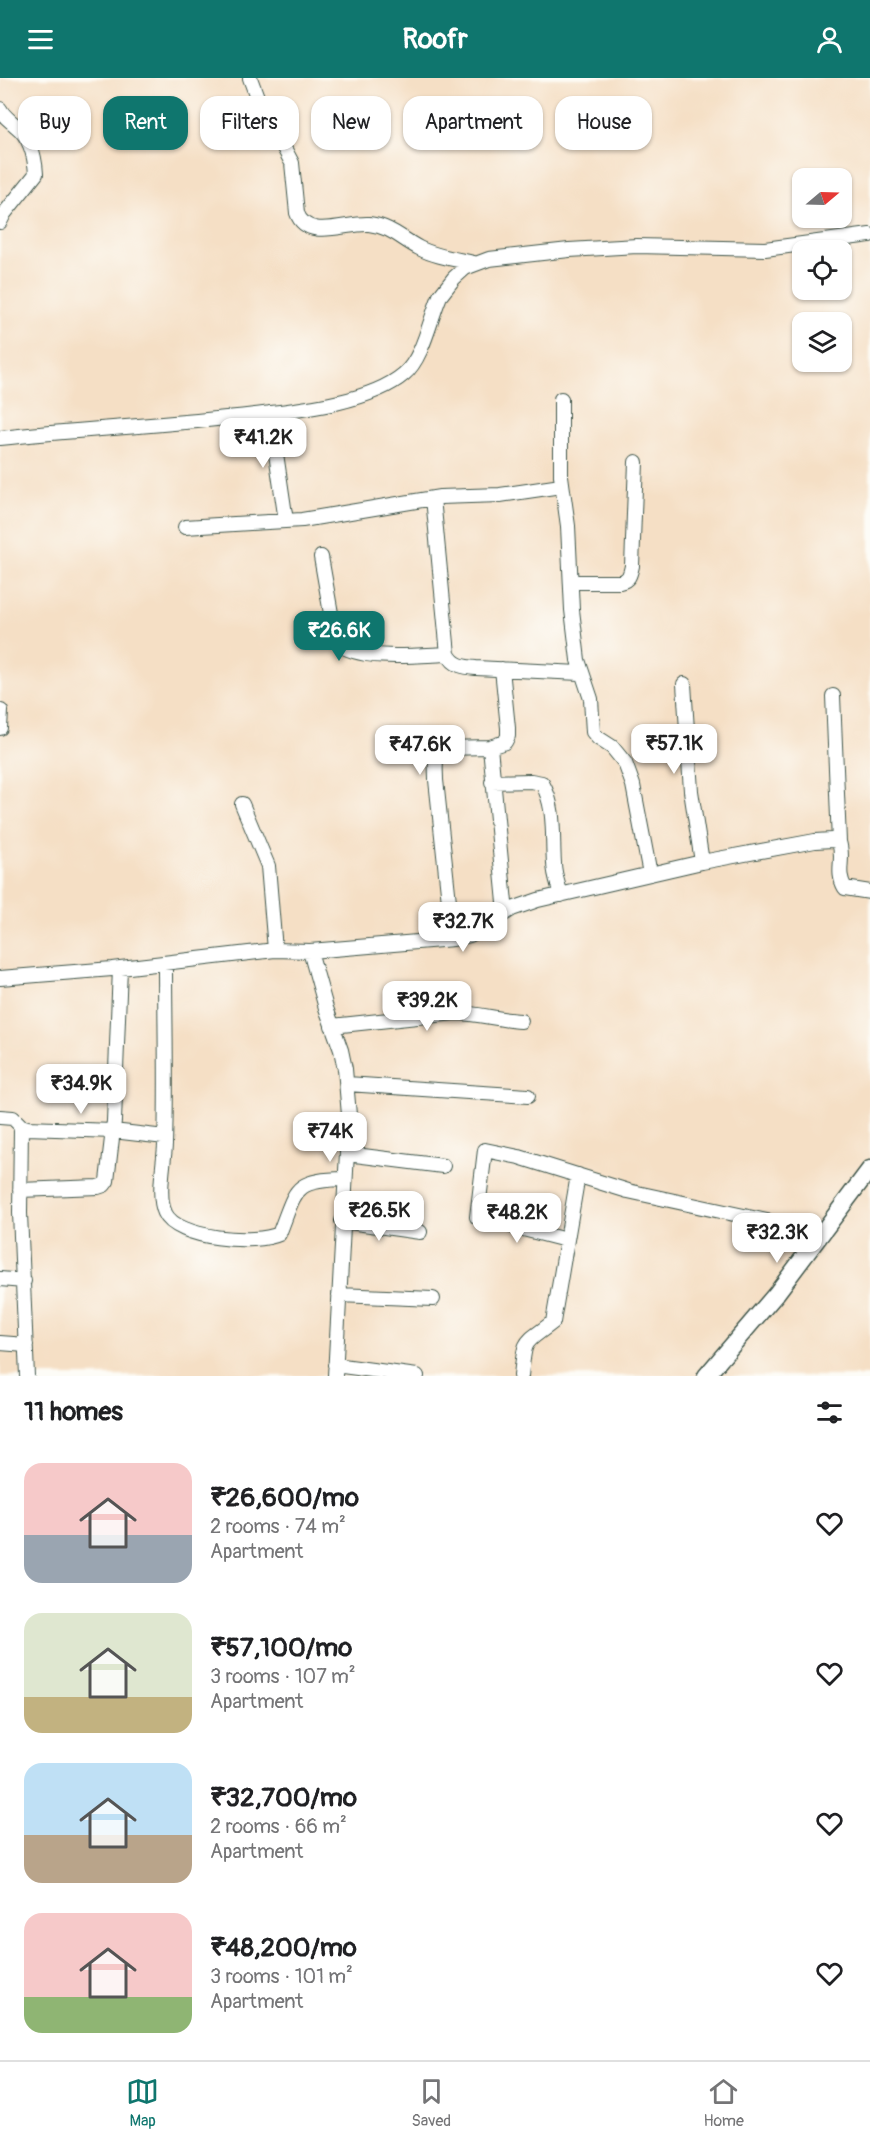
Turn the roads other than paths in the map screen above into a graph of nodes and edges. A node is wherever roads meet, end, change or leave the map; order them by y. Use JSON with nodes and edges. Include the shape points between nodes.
{"nodes":[{"id":1,"x":250,"y":78,"type":"edge"},
{"id":2,"x":0,"y":109,"type":"edge"},
{"id":3,"x":0,"y":222,"type":"edge"},
{"id":4,"x":870,"y":235,"type":"edge"},
{"id":5,"x":474,"y":263,"type":"junction"},
{"id":6,"x":561,"y":399,"type":"dead end"},
{"id":7,"x":270,"y":413,"type":"junction"},
{"id":8,"x":0,"y":438,"type":"edge"},
{"id":9,"x":636,"y":462,"type":"dead end"},
{"id":10,"x":561,"y":486,"type":"junction"},
{"id":11,"x":433,"y":498,"type":"junction"},
{"id":12,"x":286,"y":521,"type":"junction"},
{"id":13,"x":185,"y":527,"type":"dead end"},
{"id":14,"x":321,"y":557,"type":"dead end"},
{"id":15,"x":571,"y":582,"type":"junction"},
{"id":16,"x":448,"y":654,"type":"junction"},
{"id":17,"x":502,"y":669,"type":"junction"},
{"id":18,"x":580,"y":673,"type":"junction"},
{"id":19,"x":684,"y":684,"type":"dead end"},
{"id":20,"x":833,"y":696,"type":"dead end"},
{"id":21,"x":1,"y":711,"type":"edge"},
{"id":22,"x":0,"y":728,"type":"edge"},
{"id":23,"x":490,"y":747,"type":"junction"},
{"id":24,"x":492,"y":782,"type":"junction"},
{"id":25,"x":242,"y":804,"type":"dead end"},
{"id":26,"x":839,"y":842,"type":"junction"},
{"id":27,"x":702,"y":862,"type":"junction"},
{"id":28,"x":650,"y":874,"type":"junction"},
{"id":29,"x":870,"y":892,"type":"edge"},
{"id":30,"x":561,"y":895,"type":"junction"},
{"id":31,"x":506,"y":913,"type":"junction"},
{"id":32,"x":453,"y":939,"type":"junction"},
{"id":33,"x":275,"y":950,"type":"junction"},
{"id":34,"x":309,"y":951,"type":"junction"},
{"id":35,"x":165,"y":963,"type":"junction"},
{"id":36,"x":120,"y":968,"type":"junction"},
{"id":37,"x":0,"y":978,"type":"edge"},
{"id":38,"x":521,"y":1021,"type":"dead end"},
{"id":39,"x":332,"y":1026,"type":"junction"},
{"id":40,"x":347,"y":1084,"type":"junction"},
{"id":41,"x":528,"y":1096,"type":"dead end"},
{"id":42,"x":0,"y":1117,"type":"edge"},
{"id":43,"x":21,"y":1126,"type":"junction"},
{"id":44,"x":113,"y":1131,"type":"junction"},
{"id":45,"x":165,"y":1137,"type":"junction"},
{"id":46,"x":347,"y":1154,"type":"junction"},
{"id":47,"x":443,"y":1166,"type":"dead end"},
{"id":48,"x":870,"y":1169,"type":"edge"},
{"id":49,"x":578,"y":1175,"type":"junction"},
{"id":50,"x":345,"y":1179,"type":"junction"},
{"id":51,"x":20,"y":1190,"type":"junction"},
{"id":52,"x":342,"y":1221,"type":"junction"},
{"id":53,"x":420,"y":1232,"type":"dead end"},
{"id":54,"x":822,"y":1233,"type":"junction"},
{"id":55,"x":566,"y":1240,"type":"junction"},
{"id":56,"x":0,"y":1280,"type":"edge"},
{"id":57,"x":24,"y":1281,"type":"junction"},
{"id":58,"x":339,"y":1295,"type":"junction"},
{"id":59,"x":432,"y":1299,"type":"dead end"},
{"id":60,"x":0,"y":1343,"type":"edge"},
{"id":61,"x":26,"y":1345,"type":"junction"},
{"id":62,"x":335,"y":1370,"type":"edge"},
{"id":63,"x":27,"y":1376,"type":"edge"},
{"id":64,"x":417,"y":1376,"type":"edge"},
{"id":65,"x":521,"y":1376,"type":"edge"},
{"id":66,"x":706,"y":1376,"type":"edge"}],
"edges":[{"from":1,"to":5,"type":"street","via":[[292,163],[299,220],[322,229],[367,224],[386,228],[420,249]]},
{"from":2,"to":3,"type":"street","via":[[25,136],[36,174]]},
{"from":4,"to":5,"type":"street","via":[[765,249],[637,246],[515,255]]},
{"from":5,"to":7,"type":"street","via":[[454,278],[440,296],[413,365],[404,374],[354,397]]},
{"from":6,"to":10,"type":"street"},
{"from":7,"to":8,"type":"street"},
{"from":7,"to":12,"type":"street"},
{"from":9,"to":15,"type":"street","via":[[630,576],[620,582]]},
{"from":10,"to":11,"type":"street","via":[[500,495]]},
{"from":10,"to":15,"type":"street"},
{"from":11,"to":12,"type":"street"},
{"from":11,"to":16,"type":"street"},
{"from":12,"to":13,"type":"street"},
{"from":14,"to":16,"type":"street","via":[[335,636],[341,645],[362,653]]},
{"from":15,"to":18,"type":"street"},
{"from":16,"to":17,"type":"street","via":[[465,667]]},
{"from":17,"to":18,"type":"street"},
{"from":17,"to":23,"type":"street","via":[[508,736],[505,742]]},
{"from":18,"to":28,"type":"street","via":[[591,699],[593,732],[625,763],[633,785]]},
{"from":19,"to":27,"type":"street","via":[[691,791]]},
{"from":20,"to":26,"type":"street"},
{"from":21,"to":22,"type":"street"},
{"from":23,"to":24,"type":"street"},
{"from":23,"to":32,"type":"street","via":[[444,748],[436,757]]},
{"from":24,"to":30,"type":"street","via":[[538,781],[545,789]]},
{"from":24,"to":31,"type":"street"},
{"from":25,"to":33,"type":"street","via":[[268,866]]},
{"from":26,"to":27,"type":"street","via":[[815,841]]},
{"from":26,"to":29,"type":"street","via":[[843,852],[839,873],[845,888]]},
{"from":27,"to":28,"type":"street"},
{"from":28,"to":30,"type":"street"},
{"from":30,"to":31,"type":"street"},
{"from":31,"to":32,"type":"street","via":[[470,935]]},
{"from":32,"to":34,"type":"street"},
{"from":33,"to":34,"type":"street"},
{"from":33,"to":35,"type":"street"},
{"from":34,"to":39,"type":"street"},
{"from":35,"to":36,"type":"street"},
{"from":35,"to":45,"type":"street"},
{"from":36,"to":37,"type":"street"},
{"from":36,"to":44,"type":"street"},
{"from":38,"to":39,"type":"street","via":[[455,1013]]},
{"from":39,"to":40,"type":"street"},
{"from":40,"to":41,"type":"street"},
{"from":40,"to":46,"type":"street"},
{"from":42,"to":43,"type":"street","via":[[13,1118]]},
{"from":43,"to":44,"type":"street"},
{"from":43,"to":51,"type":"street"},
{"from":44,"to":45,"type":"street"},
{"from":44,"to":51,"type":"street","via":[[104,1185]]},
{"from":45,"to":50,"type":"street","via":[[161,1196],[165,1216],[186,1230],[230,1239],[271,1238],[279,1234],[300,1187],[319,1180]]},
{"from":46,"to":47,"type":"street"},
{"from":46,"to":50,"type":"street"},
{"from":48,"to":54,"type":"main road"},
{"from":49,"to":54,"type":"street","via":[[628,1191]]},
{"from":49,"to":55,"type":"street"},
{"from":49,"to":55,"type":"street","via":[[485,1150],[477,1217]]},
{"from":50,"to":52,"type":"street"},
{"from":51,"to":57,"type":"street"},
{"from":52,"to":53,"type":"street"},
{"from":52,"to":58,"type":"street"},
{"from":54,"to":66,"type":"main road"},
{"from":55,"to":65,"type":"street","via":[[553,1322],[527,1340]]},
{"from":56,"to":57,"type":"street"},
{"from":57,"to":61,"type":"street"},
{"from":58,"to":59,"type":"street"},
{"from":58,"to":62,"type":"street"},
{"from":60,"to":61,"type":"street"},
{"from":61,"to":63,"type":"street"},
{"from":62,"to":64,"type":"street"}]}
